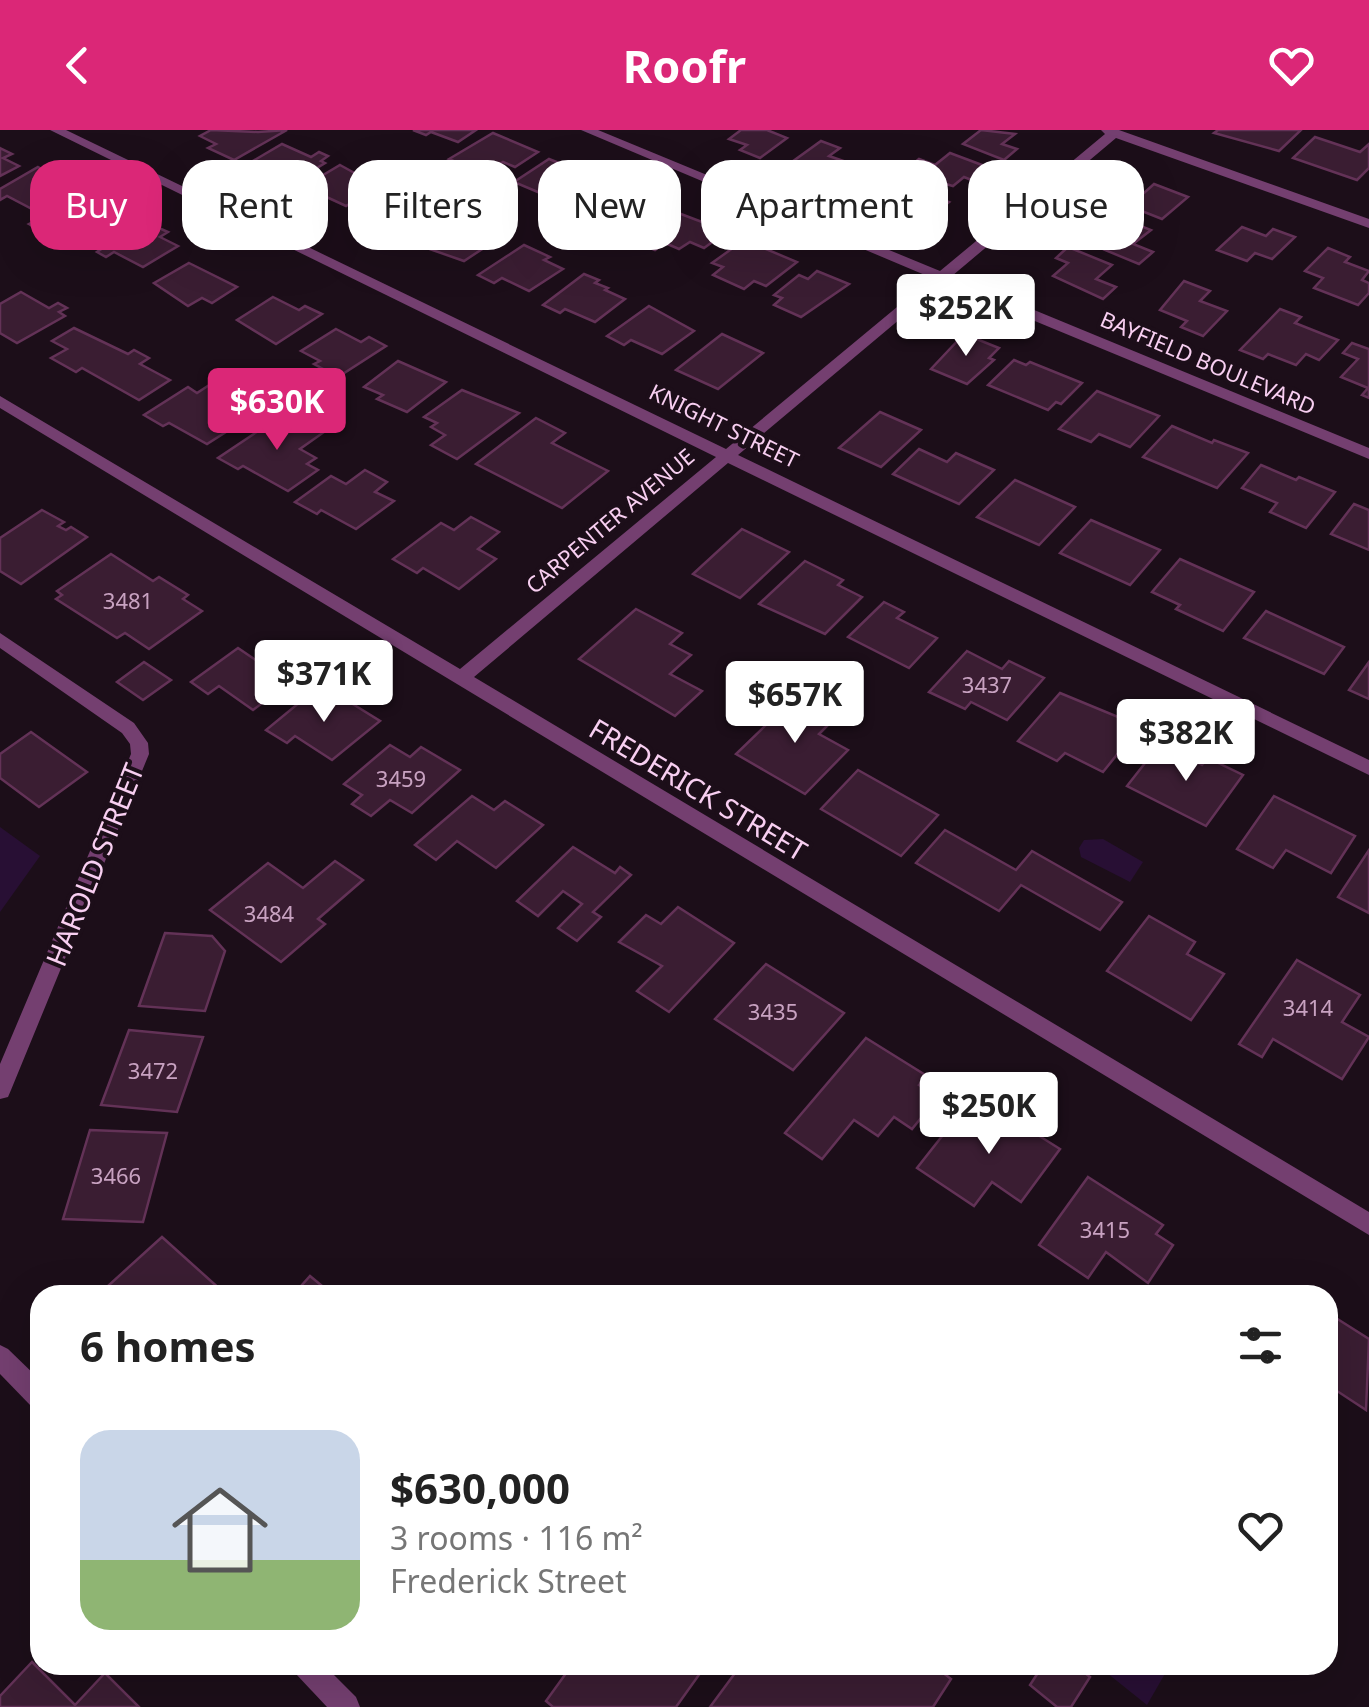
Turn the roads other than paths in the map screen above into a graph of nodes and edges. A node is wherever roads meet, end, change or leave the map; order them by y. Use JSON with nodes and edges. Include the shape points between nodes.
{"nodes":[{"id":1,"x":56,"y":130,"type":"edge"},
{"id":2,"x":587,"y":130,"type":"edge"},
{"id":3,"x":1110,"y":131,"type":"edge"},
{"id":4,"x":1369,"y":224,"type":"edge"},
{"id":5,"x":941,"y":276,"type":"junction"},
{"id":6,"x":0,"y":401,"type":"edge"},
{"id":7,"x":726,"y":452,"type":"junction"},
{"id":8,"x":1369,"y":454,"type":"edge"},
{"id":9,"x":0,"y":639,"type":"edge"},
{"id":10,"x":461,"y":678,"type":"junction"},
{"id":11,"x":1369,"y":768,"type":"edge"},
{"id":12,"x":0,"y":1090,"type":"edge"},
{"id":13,"x":1369,"y":1224,"type":"edge"},
{"id":14,"x":0,"y":1357,"type":"edge"},
{"id":15,"x":30,"y":1387,"type":"edge"},
{"id":16,"x":315,"y":1675,"type":"edge"},
{"id":17,"x":346,"y":1707,"type":"edge"}],
"edges":[{"from":1,"to":7,"type":"street","name":"KNIGHT STREET"},
{"from":2,"to":5,"type":"street","name":"BAYFIELD BOULEVARD"},
{"from":3,"to":4,"type":"street"},
{"from":3,"to":5,"type":"street","name":"CARPENTER AVENUE"},
{"from":5,"to":7,"type":"street","name":"CARPENTER AVENUE"},
{"from":5,"to":8,"type":"street","name":"BAYFIELD BOULEVARD"},
{"from":6,"to":10,"type":"street","name":"FREDERICK STREET"},
{"from":7,"to":10,"type":"street","name":"CARPENTER AVENUE"},
{"from":7,"to":11,"type":"street","name":"KNIGHT STREET"},
{"from":9,"to":12,"type":"street","name":"HAROLD STREET","via":[[128,728],[140,754]]},
{"from":10,"to":13,"type":"street","name":"FREDERICK STREET"},
{"from":14,"to":15,"type":"street"},
{"from":16,"to":17,"type":"street"}]}
